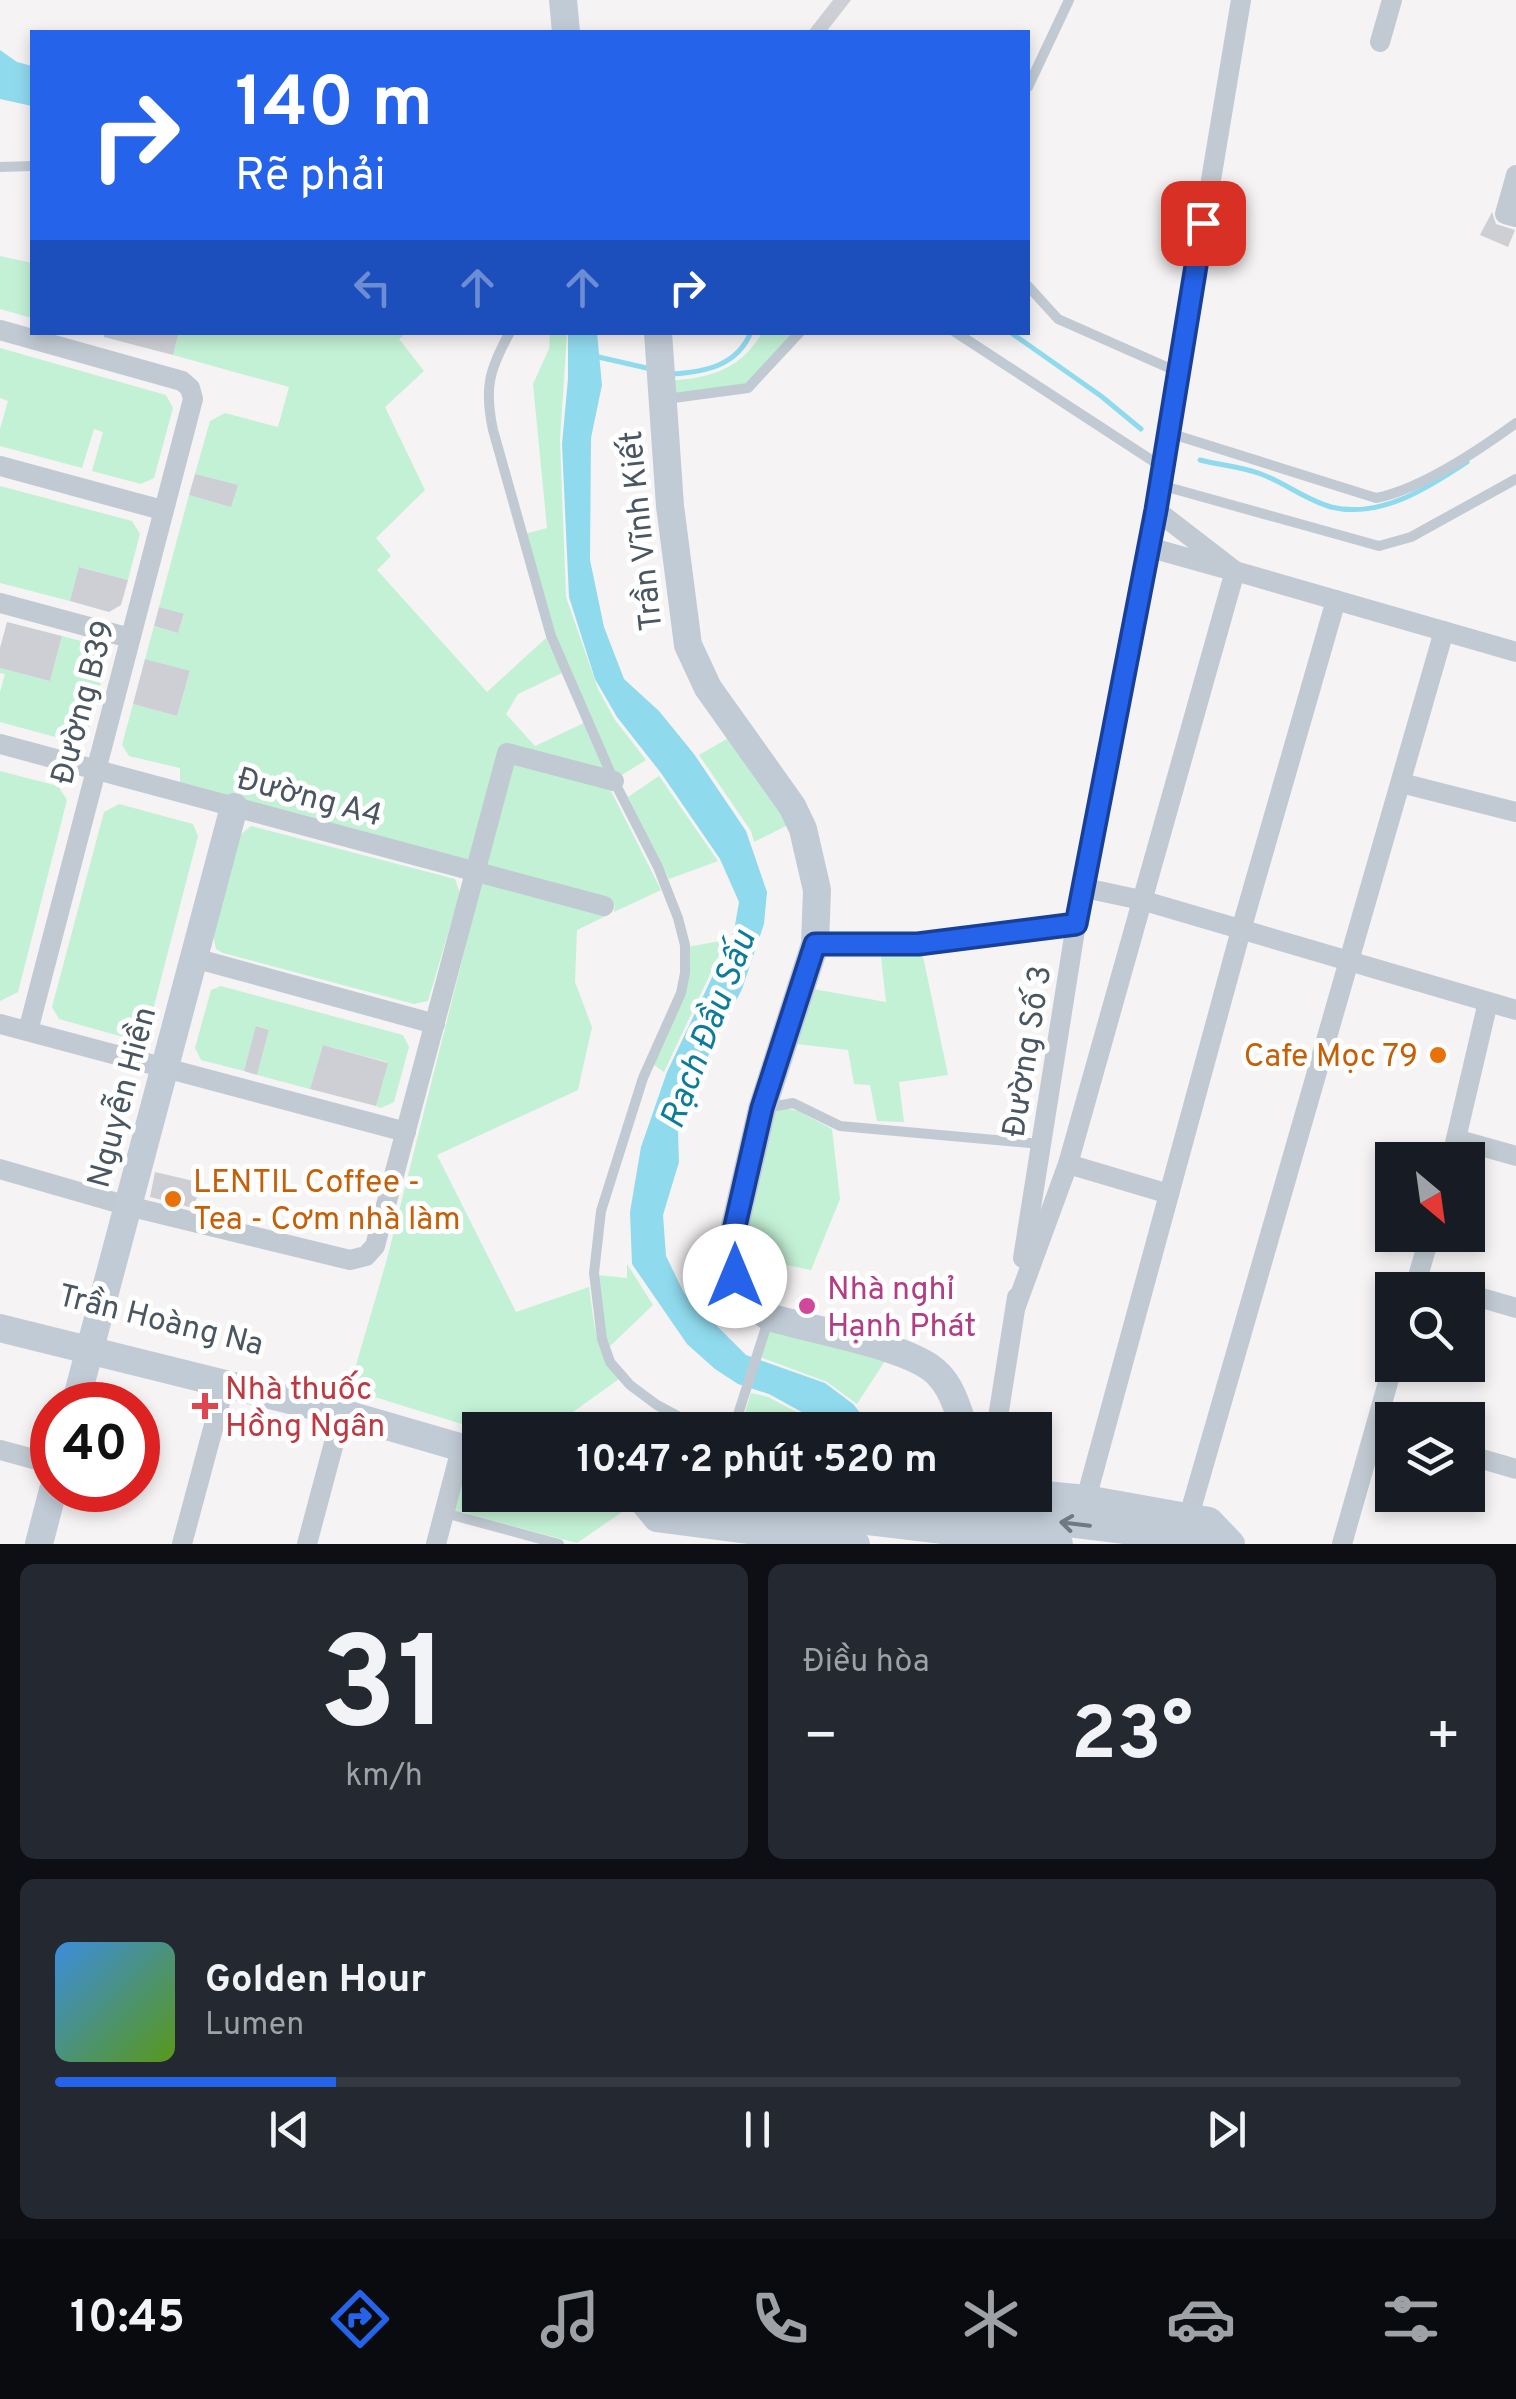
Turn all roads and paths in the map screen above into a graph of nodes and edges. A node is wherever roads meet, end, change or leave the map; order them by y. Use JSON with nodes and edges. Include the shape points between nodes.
{"nodes":[{"id":1,"x":562,"y":0,"type":"edge"},
{"id":2,"x":1070,"y":0,"type":"edge"},
{"id":3,"x":1241,"y":0,"type":"edge"},
{"id":4,"x":1392,"y":0,"type":"edge"},
{"id":5,"x":566,"y":30,"type":"edge"},
{"id":6,"x":1380,"y":42,"type":"dead end"},
{"id":7,"x":1030,"y":83,"type":"edge"},
{"id":8,"x":30,"y":166,"type":"edge"},
{"id":9,"x":0,"y":167,"type":"edge"},
{"id":10,"x":1516,"y":176,"type":"edge"},
{"id":11,"x":1516,"y":218,"type":"edge"},
{"id":12,"x":1030,"y":288,"type":"edge"},
{"id":13,"x":0,"y":330,"type":"edge"},
{"id":14,"x":508,"y":335,"type":"edge"},
{"id":15,"x":658,"y":335,"type":"edge"},
{"id":16,"x":797,"y":335,"type":"edge"},
{"id":17,"x":959,"y":335,"type":"edge"},
{"id":18,"x":1178,"y":372,"type":"junction"},
{"id":19,"x":660,"y":382,"type":"junction"},
{"id":20,"x":1516,"y":423,"type":"edge"},
{"id":21,"x":1168,"y":433,"type":"junction"},
{"id":22,"x":0,"y":466,"type":"edge"},
{"id":23,"x":1161,"y":476,"type":"junction"},
{"id":24,"x":1516,"y":480,"type":"edge"},
{"id":25,"x":162,"y":510,"type":"junction"},
{"id":26,"x":1156,"y":510,"type":"junction"},
{"id":27,"x":1148,"y":547,"type":"junction"},
{"id":28,"x":1235,"y":571,"type":"junction"},
{"id":29,"x":1336,"y":600,"type":"junction"},
{"id":30,"x":0,"y":604,"type":"edge"},
{"id":31,"x":1444,"y":631,"type":"junction"},
{"id":32,"x":130,"y":638,"type":"junction"},
{"id":33,"x":1516,"y":652,"type":"edge"},
{"id":34,"x":0,"y":744,"type":"edge"},
{"id":35,"x":95,"y":770,"type":"junction"},
{"id":36,"x":614,"y":782,"type":"junction"},
{"id":37,"x":1401,"y":783,"type":"junction"},
{"id":38,"x":234,"y":807,"type":"junction"},
{"id":39,"x":1516,"y":812,"type":"edge"},
{"id":40,"x":476,"y":871,"type":"junction"},
{"id":41,"x":1085,"y":888,"type":"junction"},
{"id":42,"x":1142,"y":900,"type":"junction"},
{"id":43,"x":604,"y":906,"type":"dead end"},
{"id":44,"x":1076,"y":924,"type":"junction"},
{"id":45,"x":1241,"y":930,"type":"junction"},
{"id":46,"x":815,"y":944,"type":"junction"},
{"id":47,"x":194,"y":958,"type":"junction"},
{"id":48,"x":1351,"y":962,"type":"junction"},
{"id":49,"x":1488,"y":1002,"type":"junction"},
{"id":50,"x":1516,"y":1010,"type":"edge"},
{"id":51,"x":0,"y":1024,"type":"edge"},
{"id":52,"x":435,"y":1024,"type":"junction"},
{"id":53,"x":28,"y":1031,"type":"junction"},
{"id":54,"x":165,"y":1068,"type":"junction"},
{"id":55,"x":762,"y":1108,"type":"junction"},
{"id":56,"x":406,"y":1132,"type":"junction"},
{"id":57,"x":1456,"y":1139,"type":"junction"},
{"id":58,"x":1455,"y":1142,"type":"edge"},
{"id":59,"x":1041,"y":1144,"type":"junction"},
{"id":60,"x":1516,"y":1156,"type":"edge"},
{"id":61,"x":1068,"y":1164,"type":"junction"},
{"id":62,"x":0,"y":1169,"type":"edge"},
{"id":63,"x":1169,"y":1194,"type":"junction"},
{"id":64,"x":128,"y":1206,"type":"junction"},
{"id":65,"x":1485,"y":1299,"type":"edge"},
{"id":66,"x":1016,"y":1306,"type":"junction"},
{"id":67,"x":1516,"y":1308,"type":"edge"},
{"id":68,"x":0,"y":1314,"type":"edge"},
{"id":69,"x":769,"y":1317,"type":"junction"},
{"id":70,"x":0,"y":1328,"type":"edge"},
{"id":71,"x":91,"y":1346,"type":"junction"},
{"id":72,"x":81,"y":1382,"type":"edge"},
{"id":73,"x":225,"y":1384,"type":"junction"},
{"id":74,"x":670,"y":1412,"type":"edge"},
{"id":75,"x":738,"y":1412,"type":"edge"},
{"id":76,"x":958,"y":1412,"type":"edge"},
{"id":77,"x":999,"y":1412,"type":"edge"},
{"id":78,"x":342,"y":1413,"type":"junction"},
{"id":79,"x":462,"y":1443,"type":"edge"},
{"id":80,"x":462,"y":1443,"type":"edge"},
{"id":81,"x":0,"y":1450,"type":"edge"},
{"id":82,"x":1375,"y":1454,"type":"edge"},
{"id":83,"x":30,"y":1458,"type":"edge"},
{"id":84,"x":1485,"y":1460,"type":"edge"},
{"id":85,"x":1516,"y":1469,"type":"edge"},
{"id":86,"x":462,"y":1473,"type":"edge"},
{"id":87,"x":1052,"y":1496,"type":"edge"},
{"id":88,"x":1086,"y":1499,"type":"junction"},
{"id":89,"x":47,"y":1512,"type":"edge"},
{"id":90,"x":651,"y":1512,"type":"edge"},
{"id":91,"x":792,"y":1512,"type":"edge"},
{"id":92,"x":861,"y":1512,"type":"edge"},
{"id":93,"x":974,"y":1512,"type":"edge"},
{"id":94,"x":998,"y":1512,"type":"edge"},
{"id":95,"x":444,"y":1513,"type":"junction"},
{"id":96,"x":1189,"y":1516,"type":"junction"},
{"id":97,"x":863,"y":1537,"type":"edge"},
{"id":98,"x":1222,"y":1543,"type":"edge"},
{"id":99,"x":39,"y":1544,"type":"edge"},
{"id":100,"x":182,"y":1544,"type":"edge"},
{"id":101,"x":307,"y":1544,"type":"edge"},
{"id":102,"x":436,"y":1544,"type":"edge"},
{"id":103,"x":558,"y":1544,"type":"edge"},
{"id":104,"x":1014,"y":1544,"type":"edge"},
{"id":105,"x":1059,"y":1544,"type":"edge"},
{"id":106,"x":1342,"y":1544,"type":"edge"}],
"edges":[{"from":1,"to":5,"type":"main road"},
{"from":2,"to":7,"type":"lane"},
{"from":3,"to":18,"type":"street","name":"Đường Số 3"},
{"from":4,"to":6,"type":"street"},
{"from":8,"to":9,"type":"lane"},
{"from":10,"to":11,"type":"street","via":[[1506,214]]},
{"from":12,"to":18,"type":"lane","via":[[1058,319]]},
{"from":13,"to":25,"type":"street","name":"Đường B39","via":[[182,380],[190,388],[193,399]]},
{"from":14,"to":36,"type":"lane","via":[[488,385],[493,430],[551,636]]},
{"from":15,"to":19,"type":"main road","name":"Trần Vĩnh Kiết"},
{"from":16,"to":19,"type":"lane","via":[[748,388]]},
{"from":17,"to":23,"type":"lane"},
{"from":18,"to":21,"type":"street","name":"Đường Số 3"},
{"from":19,"to":46,"type":"main road","name":"Trần Vĩnh Kiết","via":[[688,645],[708,688],[803,829],[817,890]]},
{"from":20,"to":21,"type":"lane","via":[[1376,498]]},
{"from":21,"to":23,"type":"street","name":"Đường Số 3"},
{"from":22,"to":25,"type":"street"},
{"from":23,"to":24,"type":"lane","via":[[1379,546],[1411,537]]},
{"from":23,"to":26,"type":"street","name":"Đường Số 3"},
{"from":25,"to":32,"type":"street","name":"Đường B39"},
{"from":26,"to":27,"type":"street","name":"Đường Số 3"},
{"from":26,"to":28,"type":"street"},
{"from":27,"to":28,"type":"street"},
{"from":27,"to":41,"type":"street","name":"Đường Số 3"},
{"from":28,"to":29,"type":"street"},
{"from":28,"to":42,"type":"street"},
{"from":29,"to":31,"type":"street"},
{"from":29,"to":45,"type":"street"},
{"from":30,"to":32,"type":"street"},
{"from":31,"to":33,"type":"street"},
{"from":31,"to":37,"type":"street"},
{"from":32,"to":35,"type":"street","name":"Đường B39"},
{"from":34,"to":35,"type":"street","name":"Đường A4"},
{"from":35,"to":38,"type":"street","name":"Đường A4"},
{"from":35,"to":53,"type":"street","name":"Đường B39"},
{"from":36,"to":40,"type":"street","via":[[508,754]]},
{"from":36,"to":74,"type":"lane","via":[[667,887],[685,945],[685,972],[601,1212],[594,1273],[610,1362]]},
{"from":37,"to":39,"type":"street"},
{"from":37,"to":48,"type":"street"},
{"from":38,"to":40,"type":"street","name":"Đường A4"},
{"from":38,"to":47,"type":"main road","name":"Nguyễn Hiền"},
{"from":40,"to":43,"type":"street","name":"Đường A4"},
{"from":40,"to":52,"type":"street"},
{"from":41,"to":42,"type":"street"},
{"from":41,"to":44,"type":"street","name":"Đường Số 3"},
{"from":42,"to":45,"type":"street"},
{"from":42,"to":61,"type":"street"},
{"from":44,"to":46,"type":"lane","via":[[918,944]]},
{"from":44,"to":59,"type":"street","name":"Đường Số 3"},
{"from":45,"to":48,"type":"street"},
{"from":45,"to":63,"type":"street"},
{"from":46,"to":55,"type":"main road","name":"Trần Vĩnh Kiết"},
{"from":47,"to":52,"type":"street"},
{"from":47,"to":54,"type":"main road","name":"Nguyễn Hiền"},
{"from":48,"to":49,"type":"street"},
{"from":48,"to":96,"type":"street"},
{"from":49,"to":50,"type":"street"},
{"from":49,"to":57,"type":"street"},
{"from":51,"to":53,"type":"street"},
{"from":52,"to":56,"type":"street"},
{"from":53,"to":54,"type":"street"},
{"from":54,"to":56,"type":"street"},
{"from":54,"to":64,"type":"main road","name":"Nguyễn Hiền"},
{"from":55,"to":59,"type":"lane","via":[[793,1104],[840,1126]]},
{"from":55,"to":69,"type":"main road","name":"Trần Vĩnh Kiết","via":[[731,1260],[742,1291]]},
{"from":56,"to":64,"type":"street","via":[[375,1246],[366,1256],[350,1260]]},
{"from":57,"to":58,"type":"street"},
{"from":57,"to":60,"type":"street"},
{"from":59,"to":66,"type":"street","name":"Đường Số 3"},
{"from":61,"to":63,"type":"street"},
{"from":61,"to":66,"type":"street"},
{"from":62,"to":64,"type":"street"},
{"from":63,"to":88,"type":"street"},
{"from":64,"to":71,"type":"main road","name":"Nguyễn Hiền"},
{"from":65,"to":67,"type":"street"},
{"from":66,"to":77,"type":"street","name":"Đường Số 3"},
{"from":68,"to":71,"type":"main road","name":"Trần Hoàng Na"},
{"from":69,"to":75,"type":"lane"},
{"from":69,"to":76,"type":"main road","via":[[925,1363],[943,1378]]},
{"from":70,"to":71,"type":"main road","name":"Trần Hoàng Na"},
{"from":71,"to":72,"type":"main road","name":"Nguyễn Hiền"},
{"from":71,"to":73,"type":"main road","name":"Trần Hoàng Na"},
{"from":71,"to":79,"type":"main road","name":"Trần Hoàng Na"},
{"from":73,"to":78,"type":"main road","name":"Trần Hoàng Na"},
{"from":73,"to":100,"type":"street"},
{"from":78,"to":80,"type":"main road","name":"Trần Hoàng Na"},
{"from":78,"to":101,"type":"street"},
{"from":81,"to":83,"type":"street"},
{"from":82,"to":106,"type":"street"},
{"from":84,"to":85,"type":"street"},
{"from":86,"to":95,"type":"street"},
{"from":87,"to":88,"type":"main road"},
{"from":88,"to":96,"type":"main road"},
{"from":89,"to":99,"type":"main road"},
{"from":90,"to":97,"type":"main road","via":[[656,1518]]},
{"from":91,"to":105,"type":"main road","bridge":true},
{"from":92,"to":97,"type":"lane"},
{"from":98,"to":93,"type":"main road","one_way":true,"bridge":true},
{"from":94,"to":104,"type":"main road"},
{"from":95,"to":102,"type":"street"},
{"from":95,"to":103,"type":"lane"},
{"from":96,"to":98,"type":"main road","via":[[1209,1521]]}]}
